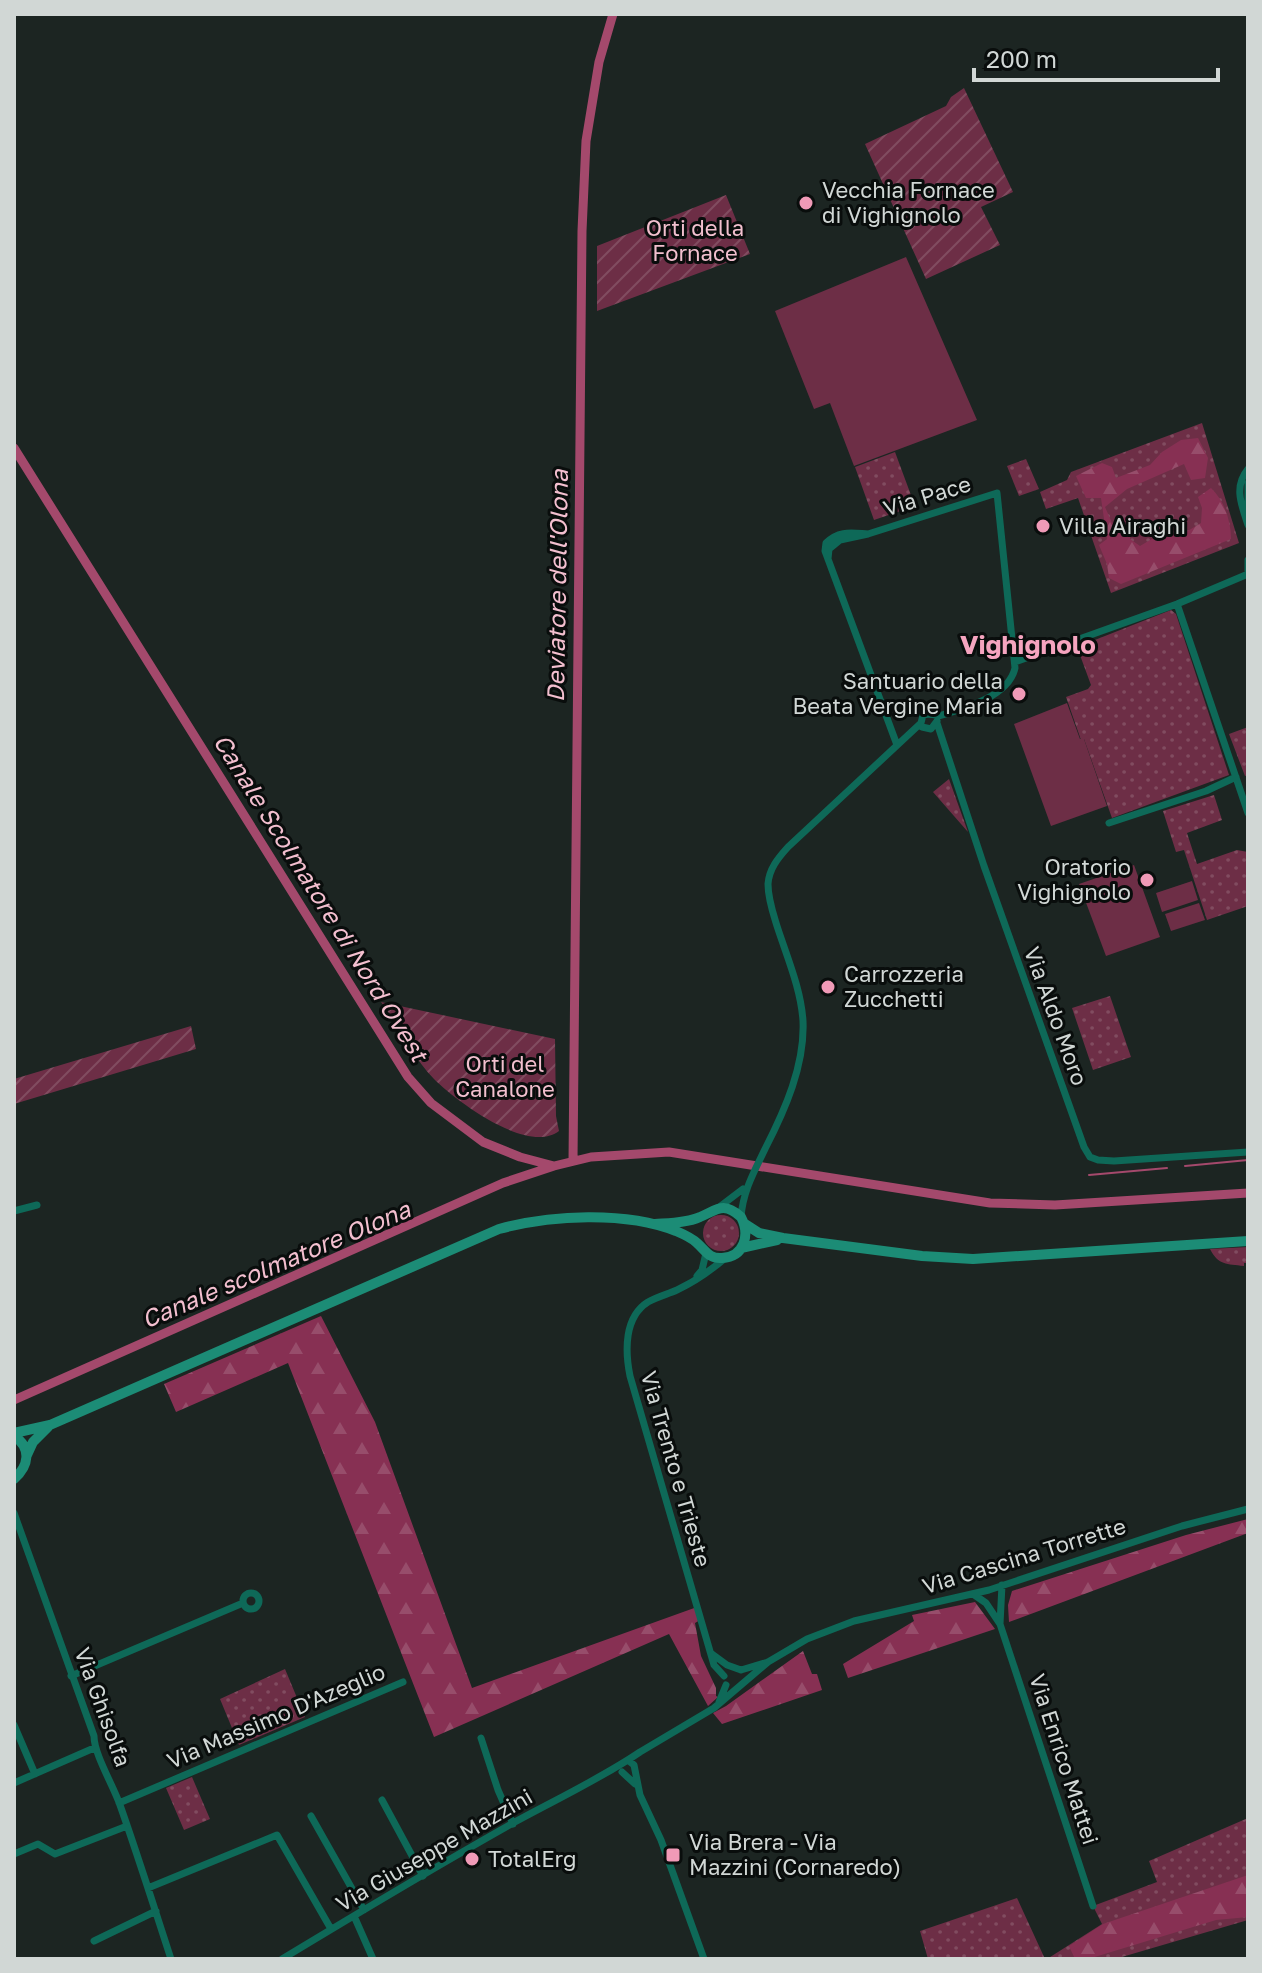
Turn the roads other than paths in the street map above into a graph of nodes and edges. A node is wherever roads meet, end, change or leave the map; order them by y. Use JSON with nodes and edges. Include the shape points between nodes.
{"nodes":[{"id":1,"x":1248,"y":469,"type":"edge"},
{"id":2,"x":1248,"y":483,"type":"edge"},
{"id":3,"x":1248,"y":504,"type":"edge"},
{"id":4,"x":1248,"y":525,"type":"edge"},
{"id":5,"x":1248,"y":560,"type":"edge"},
{"id":6,"x":1247,"y":573,"type":"edge"},
{"id":7,"x":1177,"y":604,"type":"junction"},
{"id":8,"x":1015,"y":662,"type":"junction"},
{"id":9,"x":932,"y":722,"type":"junction"},
{"id":10,"x":897,"y":745,"type":"junction"},
{"id":11,"x":1236,"y":777,"type":"junction"},
{"id":12,"x":1248,"y":813,"type":"edge"},
{"id":13,"x":1109,"y":823,"type":"dead end"},
{"id":14,"x":1248,"y":1152,"type":"edge"},
{"id":15,"x":747,"y":1184,"type":"junction"},
{"id":16,"x":37,"y":1205,"type":"dead end"},
{"id":17,"x":718,"y":1208,"type":"junction"},
{"id":18,"x":14,"y":1211,"type":"edge"},
{"id":19,"x":702,"y":1217,"type":"junction"},
{"id":20,"x":743,"y":1221,"type":"junction"},
{"id":21,"x":655,"y":1224,"type":"junction"},
{"id":22,"x":783,"y":1238,"type":"junction"},
{"id":23,"x":1248,"y":1241,"type":"edge"},
{"id":24,"x":698,"y":1243,"type":"junction"},
{"id":25,"x":741,"y":1248,"type":"junction"},
{"id":26,"x":706,"y":1253,"type":"junction"},
{"id":27,"x":726,"y":1258,"type":"junction"},
{"id":28,"x":693,"y":1281,"type":"junction"},
{"id":29,"x":50,"y":1425,"type":"junction"},
{"id":30,"x":14,"y":1435,"type":"edge"},
{"id":31,"x":27,"y":1455,"type":"junction"},
{"id":32,"x":14,"y":1479,"type":"edge"},
{"id":33,"x":1248,"y":1509,"type":"edge"},
{"id":34,"x":14,"y":1513,"type":"edge"},
{"id":35,"x":1002,"y":1585,"type":"junction"},
{"id":36,"x":973,"y":1594,"type":"junction"},
{"id":37,"x":243,"y":1603,"type":"dead end"},
{"id":38,"x":1000,"y":1624,"type":"junction"},
{"id":39,"x":711,"y":1652,"type":"junction"},
{"id":40,"x":768,"y":1662,"type":"junction"},
{"id":41,"x":737,"y":1669,"type":"junction"},
{"id":42,"x":71,"y":1676,"type":"junction"},
{"id":43,"x":724,"y":1676,"type":"junction"},
{"id":44,"x":744,"y":1681,"type":"junction"},
{"id":45,"x":403,"y":1682,"type":"dead end"},
{"id":46,"x":726,"y":1685,"type":"junction"},
{"id":47,"x":736,"y":1689,"type":"junction"},
{"id":48,"x":718,"y":1704,"type":"junction"},
{"id":49,"x":14,"y":1725,"type":"edge"},
{"id":50,"x":481,"y":1738,"type":"dead end"},
{"id":51,"x":94,"y":1748,"type":"junction"},
{"id":52,"x":628,"y":1766,"type":"junction"},
{"id":53,"x":35,"y":1774,"type":"junction"},
{"id":54,"x":14,"y":1783,"type":"edge"},
{"id":55,"x":382,"y":1800,"type":"dead end"},
{"id":56,"x":119,"y":1803,"type":"junction"},
{"id":57,"x":311,"y":1816,"type":"dead end"},
{"id":58,"x":513,"y":1824,"type":"junction"},
{"id":59,"x":127,"y":1826,"type":"junction"},
{"id":60,"x":14,"y":1854,"type":"edge"},
{"id":61,"x":423,"y":1876,"type":"junction"},
{"id":62,"x":148,"y":1888,"type":"junction"},
{"id":63,"x":1093,"y":1906,"type":"dead end"},
{"id":64,"x":364,"y":1910,"type":"junction"},
{"id":65,"x":156,"y":1911,"type":"junction"},
{"id":66,"x":354,"y":1916,"type":"junction"},
{"id":67,"x":331,"y":1929,"type":"junction"},
{"id":68,"x":94,"y":1941,"type":"dead end"},
{"id":69,"x":171,"y":1959,"type":"edge"},
{"id":70,"x":282,"y":1959,"type":"edge"},
{"id":71,"x":373,"y":1959,"type":"edge"},
{"id":72,"x":704,"y":1959,"type":"edge"}],
"edges":[{"from":1,"to":4,"type":"street","via":[[1239,492]]},
{"from":2,"to":3,"type":"street"},
{"from":5,"to":6,"type":"street"},
{"from":6,"to":7,"type":"street"},
{"from":7,"to":8,"type":"street"},
{"from":7,"to":11,"type":"street"},
{"from":8,"to":9,"type":"street","via":[[1014,675],[998,692]]},
{"from":8,"to":10,"type":"street","name":"Via Pace","via":[[997,493],[840,540],[829,549],[828,559]]},
{"from":9,"to":10,"type":"street"},
{"from":9,"to":14,"type":"street","name":"Via Aldo Moro","via":[[1090,1157],[1114,1161]]},
{"from":10,"to":15,"type":"street","via":[[788,847],[771,873],[771,905],[801,1004],[803,1038],[794,1081]]},
{"from":11,"to":12,"type":"street"},
{"from":11,"to":13,"type":"street"},
{"from":15,"to":17,"type":"street"},
{"from":15,"to":20,"type":"street"},
{"from":16,"to":18,"type":"street"},
{"from":17,"to":19,"type":"main road"},
{"from":17,"to":20,"type":"main road","via":[[732,1210]]},
{"from":19,"to":21,"type":"main road"},
{"from":19,"to":24,"type":"main road","via":[[696,1228]]},
{"from":20,"to":22,"type":"main road","via":[[759,1233]]},
{"from":20,"to":25,"type":"main road","via":[[746,1235]]},
{"from":21,"to":24,"type":"main road"},
{"from":21,"to":29,"type":"main road","via":[[570,1217],[499,1229]]},
{"from":22,"to":23,"type":"main road","via":[[973,1259]]},
{"from":22,"to":25,"type":"main road"},
{"from":24,"to":26,"type":"main road"},
{"from":25,"to":27,"type":"main road"},
{"from":26,"to":27,"type":"main road"},
{"from":26,"to":28,"type":"street"},
{"from":27,"to":28,"type":"street","name":"Via Trento e Trieste"},
{"from":28,"to":39,"type":"street","name":"Via Trento e Trieste","via":[[637,1313],[629,1329],[627,1364]]},
{"from":29,"to":30,"type":"main road"},
{"from":29,"to":31,"type":"main road"},
{"from":30,"to":31,"type":"main road"},
{"from":31,"to":32,"type":"main road","via":[[25,1468]]},
{"from":33,"to":35,"type":"street","name":"Via Cascina Torrette"},
{"from":34,"to":42,"type":"street","name":"Via Ghisolfa"},
{"from":35,"to":36,"type":"street","name":"Via Cascina Torrette"},
{"from":35,"to":38,"type":"street","name":"Via Enrico Mattei"},
{"from":36,"to":38,"type":"street","name":"Via Enrico Mattei"},
{"from":36,"to":40,"type":"street","name":"Via Cascina Torrette","via":[[854,1621]]},
{"from":37,"to":42,"type":"street"},
{"from":38,"to":63,"type":"street","name":"Via Enrico Mattei"},
{"from":39,"to":41,"type":"street"},
{"from":39,"to":43,"type":"street","name":"Via Trento e Trieste"},
{"from":40,"to":41,"type":"street","name":"Via Cascina Torrette"},
{"from":40,"to":44,"type":"street","name":"Via Cascina Torrette"},
{"from":41,"to":43,"type":"street"},
{"from":41,"to":44,"type":"street"},
{"from":42,"to":51,"type":"street","name":"Via Ghisolfa"},
{"from":43,"to":46,"type":"street"},
{"from":44,"to":47,"type":"street"},
{"from":45,"to":56,"type":"street","name":"Via Massimo D'Azeglio"},
{"from":46,"to":47,"type":"street"},
{"from":46,"to":48,"type":"street"},
{"from":47,"to":48,"type":"street","name":"Via Giuseppe Mazzini"},
{"from":48,"to":52,"type":"street","name":"Via Giuseppe Mazzini"},
{"from":49,"to":53,"type":"street"},
{"from":50,"to":58,"type":"street"},
{"from":51,"to":53,"type":"street"},
{"from":51,"to":56,"type":"street","name":"Via Ghisolfa"},
{"from":52,"to":58,"type":"street","name":"Via Giuseppe Mazzini","via":[[604,1772]]},
{"from":52,"to":72,"type":"street"},
{"from":53,"to":54,"type":"street"},
{"from":55,"to":61,"type":"street"},
{"from":56,"to":59,"type":"street","name":"Via Ghisolfa"},
{"from":57,"to":64,"type":"street"},
{"from":58,"to":61,"type":"street","name":"Via Giuseppe Mazzini"},
{"from":59,"to":60,"type":"street","via":[[55,1854],[38,1844]]},
{"from":59,"to":62,"type":"street","name":"Via Ghisolfa"},
{"from":61,"to":64,"type":"street","name":"Via Giuseppe Mazzini"},
{"from":62,"to":65,"type":"street","name":"Via Ghisolfa"},
{"from":62,"to":67,"type":"street","via":[[277,1835]]},
{"from":64,"to":66,"type":"street","name":"Via Giuseppe Mazzini"},
{"from":65,"to":68,"type":"street"},
{"from":65,"to":69,"type":"street","name":"Via Ghisolfa"},
{"from":66,"to":67,"type":"street","name":"Via Giuseppe Mazzini"},
{"from":66,"to":71,"type":"street"},
{"from":67,"to":70,"type":"street","name":"Via Giuseppe Mazzini"}]}
